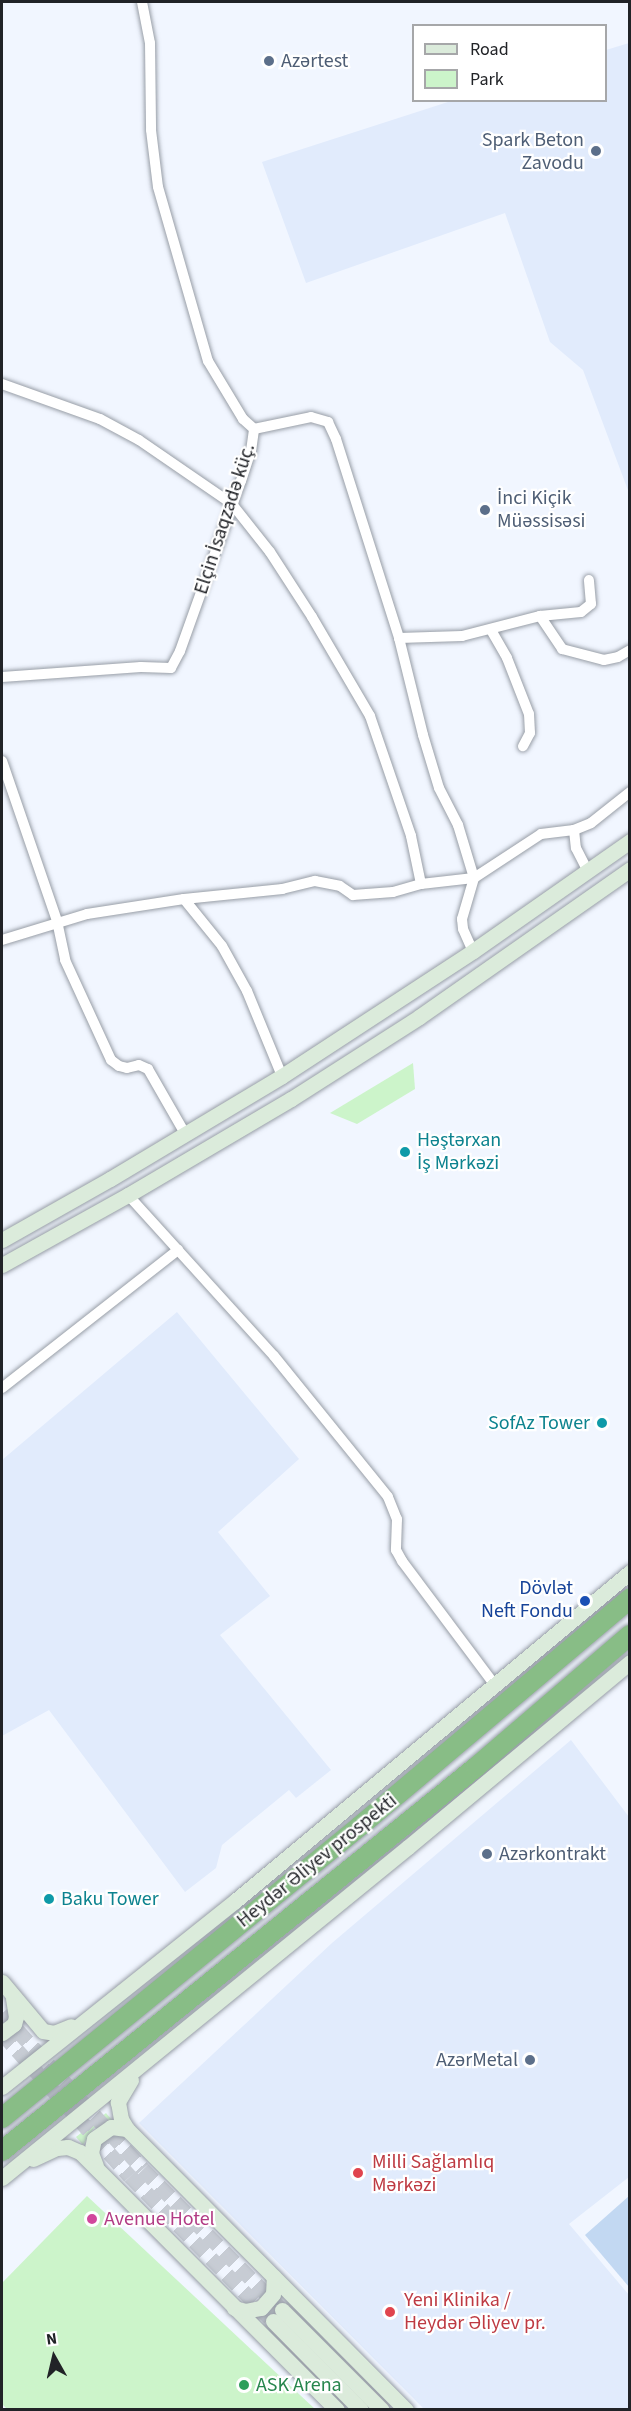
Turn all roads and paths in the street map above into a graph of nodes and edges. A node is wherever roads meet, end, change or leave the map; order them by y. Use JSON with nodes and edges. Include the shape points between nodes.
{"nodes":[{"id":1,"x":142,"y":2,"type":"edge"},
{"id":2,"x":2,"y":384,"type":"edge"},
{"id":3,"x":254,"y":429,"type":"junction"},
{"id":4,"x":232,"y":504,"type":"junction"},
{"id":5,"x":589,"y":580,"type":"dead end"},
{"id":6,"x":540,"y":616,"type":"junction"},
{"id":7,"x":491,"y":630,"type":"junction"},
{"id":8,"x":399,"y":638,"type":"junction"},
{"id":9,"x":630,"y":650,"type":"edge"},
{"id":10,"x":2,"y":677,"type":"edge"},
{"id":11,"x":523,"y":746,"type":"dead end"},
{"id":12,"x":2,"y":761,"type":"edge"},
{"id":13,"x":630,"y":792,"type":"edge"},
{"id":14,"x":574,"y":830,"type":"junction"},
{"id":15,"x":630,"y":841,"type":"edge"},
{"id":16,"x":630,"y":869,"type":"edge"},
{"id":17,"x":588,"y":872,"type":"junction"},
{"id":18,"x":474,"y":878,"type":"junction"},
{"id":19,"x":421,"y":884,"type":"junction"},
{"id":20,"x":184,"y":899,"type":"junction"},
{"id":21,"x":57,"y":921,"type":"junction"},
{"id":22,"x":2,"y":940,"type":"edge"},
{"id":23,"x":473,"y":951,"type":"junction"},
{"id":24,"x":282,"y":1076,"type":"junction"},
{"id":25,"x":186,"y":1135,"type":"junction"},
{"id":26,"x":128,"y":1195,"type":"junction"},
{"id":27,"x":2,"y":1240,"type":"edge"},
{"id":28,"x":178,"y":1251,"type":"junction"},
{"id":29,"x":2,"y":1264,"type":"edge"},
{"id":30,"x":2,"y":1388,"type":"edge"},
{"id":31,"x":630,"y":1572,"type":"edge"},
{"id":32,"x":630,"y":1599,"type":"edge"},
{"id":33,"x":630,"y":1635,"type":"edge"},
{"id":34,"x":629,"y":1664,"type":"edge"},
{"id":35,"x":494,"y":1684,"type":"junction"},
{"id":36,"x":2,"y":1982,"type":"edge"},
{"id":37,"x":12,"y":1996,"type":"junction"},
{"id":38,"x":89,"y":2016,"type":"junction"},
{"id":39,"x":2,"y":2033,"type":"edge"},
{"id":40,"x":140,"y":2066,"type":"junction"},
{"id":41,"x":2,"y":2087,"type":"edge"},
{"id":42,"x":2,"y":2118,"type":"edge"},
{"id":43,"x":127,"y":2129,"type":"junction"},
{"id":44,"x":2,"y":2151,"type":"edge"},
{"id":45,"x":96,"y":2166,"type":"junction"},
{"id":46,"x":14,"y":2167,"type":"junction"},
{"id":47,"x":2,"y":2178,"type":"edge"},
{"id":48,"x":274,"y":2277,"type":"junction"},
{"id":49,"x":234,"y":2308,"type":"junction"},
{"id":50,"x":337,"y":2409,"type":"edge"},
{"id":51,"x":361,"y":2409,"type":"edge"},
{"id":52,"x":382,"y":2409,"type":"edge"},
{"id":53,"x":406,"y":2409,"type":"edge"}],
"edges":[{"from":1,"to":3,"type":"street","name":"Elçin İsaqzadə küç.","via":[[150,43],[151,130],[158,188],[208,361],[243,419]]},
{"from":2,"to":4,"type":"street","via":[[100,419],[139,440]]},
{"from":3,"to":4,"type":"street","name":"Elçin İsaqzadə küç."},
{"from":3,"to":8,"type":"street","via":[[310,417],[328,422]]},
{"from":4,"to":10,"type":"street","name":"Elçin İsaqzadə küç.","via":[[171,668]]},
{"from":4,"to":19,"type":"street","via":[[270,552],[370,716],[411,836]]},
{"from":5,"to":6,"type":"street","via":[[591,604],[586,610]]},
{"from":6,"to":7,"type":"street"},
{"from":6,"to":9,"type":"street","via":[[562,649],[604,660]]},
{"from":7,"to":8,"type":"street","via":[[462,636]]},
{"from":7,"to":11,"type":"street","via":[[507,658],[529,714],[530,733]]},
{"from":8,"to":18,"type":"street","via":[[436,778],[458,825]]},
{"from":12,"to":21,"type":"street"},
{"from":13,"to":14,"type":"street","via":[[591,823]]},
{"from":14,"to":17,"type":"street","via":[[576,848]]},
{"from":14,"to":18,"type":"street","via":[[541,834]]},
{"from":15,"to":17,"type":"main road"},
{"from":16,"to":26,"type":"main road","via":[[419,1017],[283,1104]]},
{"from":17,"to":23,"type":"main road"},
{"from":18,"to":19,"type":"street"},
{"from":18,"to":23,"type":"street","via":[[462,919]]},
{"from":19,"to":20,"type":"street","via":[[393,892],[353,895],[340,886],[315,881],[282,889]]},
{"from":20,"to":21,"type":"street"},
{"from":20,"to":24,"type":"street","via":[[222,946],[247,992]]},
{"from":21,"to":22,"type":"street"},
{"from":21,"to":25,"type":"street","via":[[65,960],[111,1060],[119,1066],[138,1065],[148,1070]]},
{"from":23,"to":24,"type":"main road"},
{"from":24,"to":25,"type":"main road"},
{"from":25,"to":27,"type":"main road"},
{"from":26,"to":28,"type":"street"},
{"from":26,"to":29,"type":"main road"},
{"from":28,"to":30,"type":"street"},
{"from":28,"to":35,"type":"street","via":[[274,1356],[388,1497],[397,1519],[396,1550],[402,1561]]},
{"from":31,"to":35,"type":"main road"},
{"from":32,"to":42,"type":"highway","name":"Heydər Əliyev prospekti"},
{"from":33,"to":44,"type":"highway","name":"Heydər Əliyev prospekti","via":[[476,1767]]},
{"from":34,"to":40,"type":"main road"},
{"from":35,"to":38,"type":"main road","via":[[235,1901]]},
{"from":36,"to":37,"type":"main road"},
{"from":37,"to":38,"type":"main road","via":[[47,2032],[60,2031]]},
{"from":37,"to":39,"type":"main road","via":[[16,2017],[14,2024]]},
{"from":38,"to":41,"type":"main road"},
{"from":40,"to":43,"type":"main road","via":[[118,2102]]},
{"from":40,"to":46,"type":"main road"},
{"from":43,"to":45,"type":"main road","via":[[111,2127],[94,2139],[91,2153]]},
{"from":43,"to":48,"type":"main road"},
{"from":45,"to":46,"type":"main road","via":[[68,2147]]},
{"from":45,"to":49,"type":"main road"},
{"from":46,"to":47,"type":"main road"},
{"from":48,"to":49,"type":"main road","via":[[273,2294],[261,2308]]},
{"from":48,"to":53,"type":"main road"},
{"from":49,"to":50,"type":"main road"},
{"from":51,"to":52,"type":"main road","via":[[278,2316]]}]}
